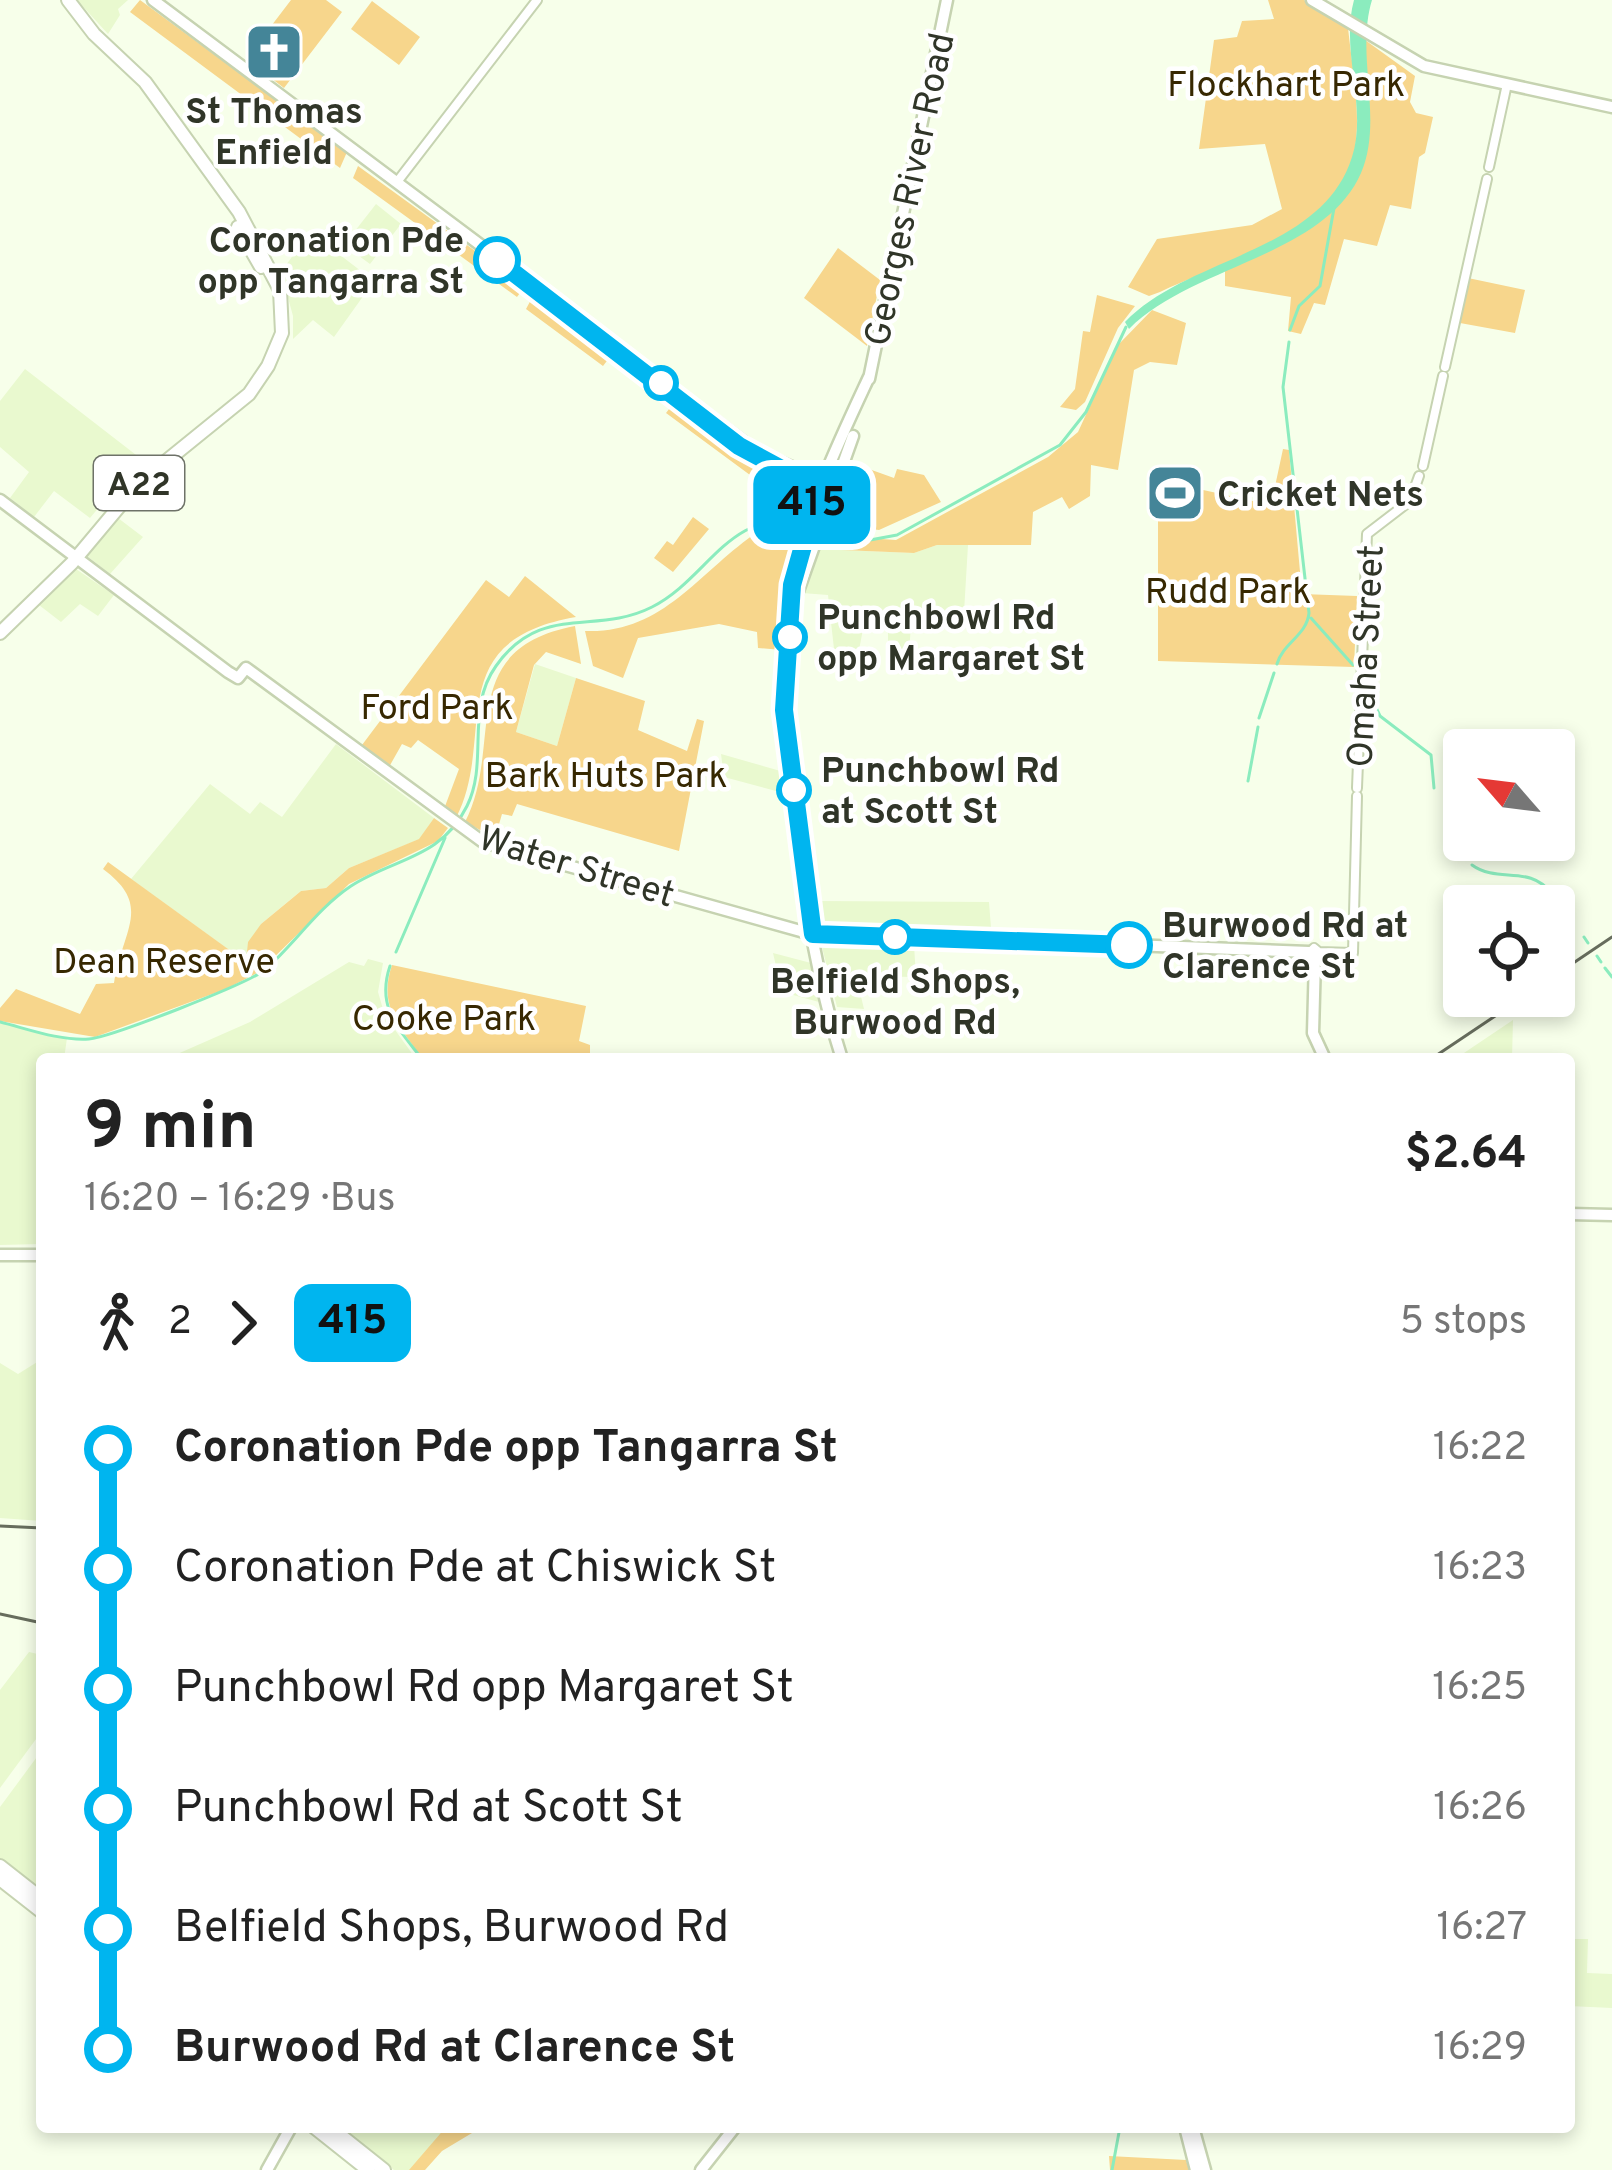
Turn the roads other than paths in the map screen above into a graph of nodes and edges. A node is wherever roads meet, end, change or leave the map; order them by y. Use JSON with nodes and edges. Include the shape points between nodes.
{"nodes":[{"id":1,"x":65,"y":0,"type":"edge"},
{"id":2,"x":153,"y":0,"type":"edge"},
{"id":3,"x":537,"y":0,"type":"edge"},
{"id":4,"x":947,"y":0,"type":"edge"},
{"id":5,"x":1316,"y":0,"type":"edge"},
{"id":6,"x":1507,"y":84,"type":"junction"},
{"id":7,"x":1612,"y":107,"type":"edge"},
{"id":8,"x":396,"y":183,"type":"junction"},
{"id":9,"x":869,"y":377,"type":"junction"},
{"id":10,"x":839,"y":449,"type":"junction"},
{"id":11,"x":795,"y":474,"type":"junction"},
{"id":12,"x":827,"y":488,"type":"junction"},
{"id":13,"x":0,"y":500,"type":"edge"},
{"id":14,"x":814,"y":524,"type":"junction"},
{"id":15,"x":74,"y":556,"type":"junction"},
{"id":16,"x":0,"y":628,"type":"edge"},
{"id":17,"x":813,"y":934,"type":"junction"},
{"id":18,"x":1314,"y":954,"type":"junction"},
{"id":19,"x":841,"y":1053,"type":"edge"},
{"id":20,"x":1321,"y":1053,"type":"edge"},
{"id":21,"x":1575,"y":1214,"type":"edge"},
{"id":22,"x":1612,"y":1215,"type":"edge"},
{"id":23,"x":0,"y":1255,"type":"edge"},
{"id":24,"x":36,"y":1255,"type":"edge"},
{"id":25,"x":0,"y":1866,"type":"edge"},
{"id":26,"x":0,"y":1879,"type":"edge"},
{"id":27,"x":36,"y":1894,"type":"edge"},
{"id":28,"x":36,"y":1907,"type":"edge"},
{"id":29,"x":289,"y":2133,"type":"edge"},
{"id":30,"x":322,"y":2133,"type":"edge"},
{"id":31,"x":338,"y":2133,"type":"edge"},
{"id":32,"x":731,"y":2133,"type":"edge"},
{"id":33,"x":1191,"y":2133,"type":"edge"},
{"id":34,"x":267,"y":2170,"type":"edge"},
{"id":35,"x":368,"y":2170,"type":"edge"},
{"id":36,"x":384,"y":2170,"type":"edge"},
{"id":37,"x":701,"y":2170,"type":"edge"},
{"id":38,"x":1201,"y":2170,"type":"edge"}],
"edges":[{"from":1,"to":15,"type":"highway","number":"A22","via":[[145,82],[239,212],[284,307],[278,347],[249,394],[139,484]]},
{"from":2,"to":8,"type":"main road"},
{"from":3,"to":8,"type":"street"},
{"from":4,"to":9,"type":"main road","name":"Georges River Road"},
{"from":5,"to":6,"type":"main road","via":[[1424,66]]},
{"from":6,"to":7,"type":"main road"},
{"from":6,"to":18,"type":"street","name":"Omaha Street","via":[[1421,471],[1410,501],[1367,534],[1353,952]]},
{"from":8,"to":11,"type":"main road"},
{"from":9,"to":10,"type":"main road","name":"Georges River Road"},
{"from":9,"to":12,"type":"main road","name":"Georges River Road","via":[[863,410]]},
{"from":10,"to":11,"type":"main road","via":[[817,469]]},
{"from":10,"to":12,"type":"main road","name":"Georges River Road"},
{"from":11,"to":12,"type":"main road"},
{"from":11,"to":14,"type":"main road","via":[[810,491]]},
{"from":12,"to":14,"type":"main road"},
{"from":13,"to":15,"type":"main road","name":"Water Street"},
{"from":14,"to":17,"type":"main road","via":[[794,574],[784,710]]},
{"from":15,"to":16,"type":"highway","number":"A22"},
{"from":15,"to":17,"type":"main road","name":"Water Street","via":[[455,823],[505,849]]},
{"from":17,"to":18,"type":"main road","name":"Water Street"},
{"from":17,"to":19,"type":"main road"},
{"from":18,"to":20,"type":"main road","via":[[1313,1033]]},
{"from":21,"to":22,"type":"main road"},
{"from":23,"to":24,"type":"main road"},
{"from":25,"to":27,"type":"highway"},
{"from":26,"to":28,"type":"highway"},
{"from":29,"to":34,"type":"main road"},
{"from":30,"to":35,"type":"highway"},
{"from":31,"to":36,"type":"highway"},
{"from":32,"to":37,"type":"main road"},
{"from":33,"to":38,"type":"main road"}]}
